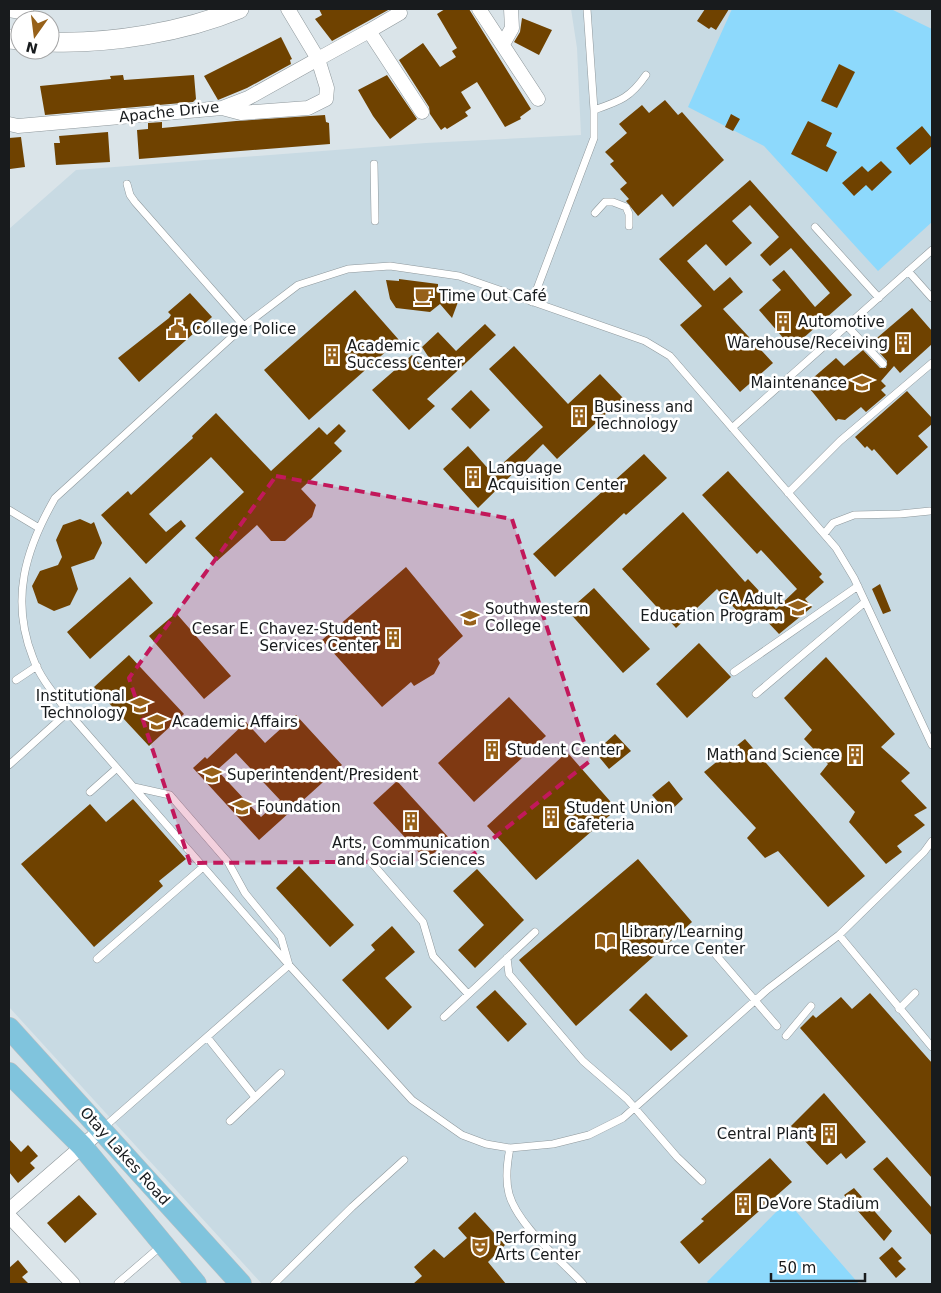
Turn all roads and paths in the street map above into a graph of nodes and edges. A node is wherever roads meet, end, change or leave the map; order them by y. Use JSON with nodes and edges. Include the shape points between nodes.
{"nodes":[{"id":1,"x":239,"y":9,"type":"edge"},
{"id":2,"x":288,"y":9,"type":"edge"},
{"id":3,"x":480,"y":9,"type":"edge"},
{"id":4,"x":511,"y":9,"type":"edge"},
{"id":5,"x":588,"y":9,"type":"edge"},
{"id":6,"x":400,"y":13,"type":"dead end"},
{"id":7,"x":369,"y":31,"type":"junction"},
{"id":8,"x":60,"y":41,"type":"edge"},
{"id":9,"x":503,"y":44,"type":"junction"},
{"id":10,"x":318,"y":59,"type":"junction"},
{"id":11,"x":646,"y":75,"type":"dead end"},
{"id":12,"x":538,"y":99,"type":"dead end"},
{"id":13,"x":222,"y":108,"type":"junction"},
{"id":14,"x":594,"y":110,"type":"junction"},
{"id":15,"x":422,"y":112,"type":"dead end"},
{"id":16,"x":9,"y":124,"type":"edge"},
{"id":17,"x":374,"y":164,"type":"dead end"},
{"id":18,"x":127,"y":184,"type":"dead end"},
{"id":19,"x":595,"y":213,"type":"dead end"},
{"id":20,"x":375,"y":222,"type":"dead end"},
{"id":21,"x":629,"y":226,"type":"dead end"},
{"id":22,"x":815,"y":227,"type":"dead end"},
{"id":23,"x":932,"y":250,"type":"edge"},
{"id":24,"x":908,"y":271,"type":"junction"},
{"id":25,"x":879,"y":298,"type":"junction"},
{"id":26,"x":932,"y":298,"type":"edge"},
{"id":27,"x":532,"y":302,"type":"junction"},
{"id":28,"x":244,"y":326,"type":"junction"},
{"id":29,"x":847,"y":326,"type":"junction"},
{"id":30,"x":932,"y":363,"type":"edge"},
{"id":31,"x":883,"y":364,"type":"dead end"},
{"id":32,"x":732,"y":428,"type":"junction"},
{"id":33,"x":788,"y":494,"type":"junction"},
{"id":34,"x":9,"y":510,"type":"edge"},
{"id":35,"x":930,"y":511,"type":"dead end"},
{"id":36,"x":39,"y":528,"type":"junction"},
{"id":37,"x":824,"y":534,"type":"junction"},
{"id":38,"x":858,"y":586,"type":"junction"},
{"id":39,"x":865,"y":602,"type":"junction"},
{"id":40,"x":36,"y":666,"type":"junction"},
{"id":41,"x":734,"y":672,"type":"dead end"},
{"id":42,"x":16,"y":680,"type":"dead end"},
{"id":43,"x":756,"y":694,"type":"dead end"},
{"id":44,"x":68,"y":712,"type":"junction"},
{"id":45,"x":932,"y":745,"type":"edge"},
{"id":46,"x":9,"y":765,"type":"edge"},
{"id":47,"x":117,"y":768,"type":"junction"},
{"id":48,"x":133,"y":786,"type":"junction"},
{"id":49,"x":90,"y":792,"type":"dead end"},
{"id":50,"x":932,"y":841,"type":"edge"},
{"id":51,"x":371,"y":862,"type":"dead end"},
{"id":52,"x":203,"y":867,"type":"junction"},
{"id":53,"x":535,"y":932,"type":"dead end"},
{"id":54,"x":839,"y":935,"type":"junction"},
{"id":55,"x":716,"y":955,"type":"dead end"},
{"id":56,"x":506,"y":958,"type":"junction"},
{"id":57,"x":97,"y":959,"type":"dead end"},
{"id":58,"x":289,"y":965,"type":"junction"},
{"id":59,"x":916,"y":993,"type":"dead end"},
{"id":60,"x":468,"y":994,"type":"junction"},
{"id":61,"x":755,"y":1001,"type":"junction"},
{"id":62,"x":811,"y":1006,"type":"dead end"},
{"id":63,"x":899,"y":1009,"type":"junction"},
{"id":64,"x":444,"y":1017,"type":"dead end"},
{"id":65,"x":777,"y":1026,"type":"dead end"},
{"id":66,"x":9,"y":1028,"type":"edge"},
{"id":67,"x":786,"y":1036,"type":"dead end"},
{"id":68,"x":207,"y":1037,"type":"junction"},
{"id":69,"x":932,"y":1047,"type":"edge"},
{"id":70,"x":9,"y":1073,"type":"edge"},
{"id":71,"x":281,"y":1073,"type":"dead end"},
{"id":72,"x":255,"y":1097,"type":"junction"},
{"id":73,"x":634,"y":1108,"type":"junction"},
{"id":74,"x":230,"y":1121,"type":"dead end"},
{"id":75,"x":101,"y":1130,"type":"junction"},
{"id":76,"x":82,"y":1146,"type":"junction"},
{"id":77,"x":510,"y":1148,"type":"junction"},
{"id":78,"x":404,"y":1160,"type":"dead end"},
{"id":79,"x":702,"y":1181,"type":"dead end"},
{"id":80,"x":9,"y":1210,"type":"edge"},
{"id":81,"x":9,"y":1216,"type":"edge"},
{"id":82,"x":163,"y":1244,"type":"junction"},
{"id":83,"x":118,"y":1283,"type":"edge"},
{"id":84,"x":73,"y":1284,"type":"edge"},
{"id":85,"x":196,"y":1284,"type":"edge"},
{"id":86,"x":241,"y":1284,"type":"edge"},
{"id":87,"x":274,"y":1284,"type":"edge"},
{"id":88,"x":583,"y":1284,"type":"edge"}],
"edges":[{"from":1,"to":8,"type":"street","via":[[215,19],[133,36]]},
{"from":2,"to":10,"type":"street"},
{"from":3,"to":9,"type":"street"},
{"from":4,"to":9,"type":"street","via":[[512,28]]},
{"from":5,"to":14,"type":"lane"},
{"from":6,"to":7,"type":"street","name":"Apache Drive"},
{"from":7,"to":10,"type":"street","name":"Apache Drive"},
{"from":7,"to":15,"type":"street"},
{"from":9,"to":12,"type":"street"},
{"from":10,"to":13,"type":"street","name":"Apache Drive","via":[[248,98]]},
{"from":10,"to":13,"type":"street","via":[[327,88],[326,99],[308,108],[242,113]]},
{"from":11,"to":14,"type":"lane","via":[[634,92],[618,102]]},
{"from":13,"to":16,"type":"street","name":"Apache Drive","via":[[18,126]]},
{"from":14,"to":27,"type":"lane","via":[[594,138]]},
{"from":17,"to":20,"type":"lane"},
{"from":18,"to":28,"type":"lane","via":[[135,202]]},
{"from":19,"to":21,"type":"lane","via":[[605,202],[613,202],[626,208]]},
{"from":22,"to":25,"type":"lane"},
{"from":23,"to":24,"type":"lane"},
{"from":24,"to":25,"type":"lane"},
{"from":24,"to":26,"type":"lane"},
{"from":25,"to":29,"type":"lane"},
{"from":27,"to":28,"type":"lane","via":[[459,276],[369,266],[298,284]]},
{"from":27,"to":32,"type":"lane","via":[[645,341],[670,356]]},
{"from":28,"to":36,"type":"lane","via":[[55,498]]},
{"from":29,"to":31,"type":"lane"},
{"from":29,"to":32,"type":"lane"},
{"from":30,"to":33,"type":"lane","via":[[840,441]]},
{"from":32,"to":33,"type":"lane"},
{"from":33,"to":37,"type":"lane"},
{"from":34,"to":36,"type":"lane"},
{"from":35,"to":37,"type":"lane","via":[[854,515],[833,523]]},
{"from":36,"to":40,"type":"lane","via":[[27,557],[22,588],[24,628]]},
{"from":37,"to":38,"type":"lane"},
{"from":38,"to":39,"type":"lane"},
{"from":38,"to":41,"type":"lane"},
{"from":39,"to":43,"type":"lane"},
{"from":39,"to":45,"type":"lane"},
{"from":40,"to":42,"type":"lane"},
{"from":40,"to":44,"type":"lane"},
{"from":44,"to":46,"type":"lane"},
{"from":44,"to":47,"type":"lane"},
{"from":47,"to":48,"type":"lane"},
{"from":47,"to":49,"type":"lane"},
{"from":48,"to":52,"type":"lane"},
{"from":48,"to":58,"type":"lane","via":[[170,795],[228,862],[244,893],[281,936]]},
{"from":50,"to":54,"type":"lane"},
{"from":51,"to":60,"type":"lane","via":[[424,922],[433,956]]},
{"from":52,"to":57,"type":"lane"},
{"from":52,"to":58,"type":"lane"},
{"from":53,"to":56,"type":"lane"},
{"from":54,"to":61,"type":"lane"},
{"from":54,"to":63,"type":"lane"},
{"from":55,"to":61,"type":"lane"},
{"from":56,"to":60,"type":"lane"},
{"from":56,"to":73,"type":"lane","via":[[509,974],[583,1061]]},
{"from":58,"to":68,"type":"lane"},
{"from":58,"to":77,"type":"lane","via":[[412,1100],[462,1135]]},
{"from":59,"to":63,"type":"lane"},
{"from":60,"to":64,"type":"lane"},
{"from":61,"to":65,"type":"lane"},
{"from":61,"to":73,"type":"lane"},
{"from":62,"to":67,"type":"lane"},
{"from":63,"to":69,"type":"lane"},
{"from":66,"to":75,"type":"main road","name":"Otay Lakes Road"},
{"from":68,"to":72,"type":"lane"},
{"from":68,"to":75,"type":"lane"},
{"from":70,"to":76,"type":"main road","name":"Otay Lakes Road"},
{"from":71,"to":72,"type":"lane"},
{"from":72,"to":74,"type":"lane"},
{"from":73,"to":77,"type":"lane","via":[[623,1118],[589,1135],[553,1144]]},
{"from":73,"to":79,"type":"lane"},
{"from":75,"to":76,"type":"street"},
{"from":75,"to":86,"type":"main road","name":"Otay Lakes Road"},
{"from":76,"to":80,"type":"street"},
{"from":76,"to":82,"type":"main road","name":"Otay Lakes Road"},
{"from":77,"to":88,"type":"lane","via":[[506,1167],[509,1194],[518,1213]]},
{"from":78,"to":87,"type":"lane"},
{"from":81,"to":84,"type":"street"},
{"from":82,"to":83,"type":"lane"},
{"from":82,"to":85,"type":"main road","name":"Otay Lakes Road"}]}
